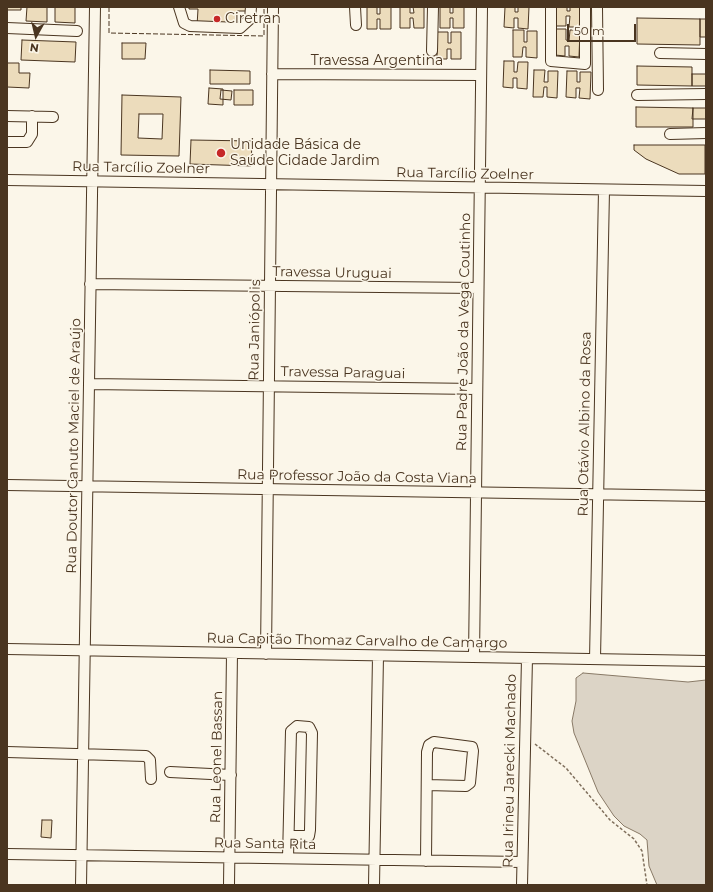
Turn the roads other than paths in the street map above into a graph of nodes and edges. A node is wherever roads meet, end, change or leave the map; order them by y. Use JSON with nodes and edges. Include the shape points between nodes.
{"nodes":[{"id":1,"x":95,"y":7,"type":"edge"},
{"id":2,"x":179,"y":7,"type":"edge"},
{"id":3,"x":251,"y":7,"type":"edge"},
{"id":4,"x":273,"y":7,"type":"edge"},
{"id":5,"x":356,"y":7,"type":"edge"},
{"id":6,"x":433,"y":7,"type":"edge"},
{"id":7,"x":482,"y":7,"type":"edge"},
{"id":8,"x":551,"y":7,"type":"edge"},
{"id":9,"x":585,"y":7,"type":"edge"},
{"id":10,"x":597,"y":7,"type":"edge"},
{"id":11,"x":356,"y":25,"type":"dead end"},
{"id":12,"x":7,"y":28,"type":"edge"},
{"id":13,"x":77,"y":31,"type":"dead end"},
{"id":14,"x":432,"y":51,"type":"dead end"},
{"id":15,"x":660,"y":53,"type":"dead end"},
{"id":16,"x":706,"y":54,"type":"edge"},
{"id":17,"x":272,"y":74,"type":"junction"},
{"id":18,"x":481,"y":75,"type":"junction"},
{"id":19,"x":598,"y":90,"type":"dead end"},
{"id":20,"x":706,"y":94,"type":"edge"},
{"id":21,"x":637,"y":95,"type":"dead end"},
{"id":22,"x":7,"y":116,"type":"edge"},
{"id":23,"x":32,"y":116,"type":"junction"},
{"id":24,"x":53,"y":117,"type":"dead end"},
{"id":25,"x":706,"y":133,"type":"edge"},
{"id":26,"x":670,"y":134,"type":"dead end"},
{"id":27,"x":7,"y":142,"type":"edge"},
{"id":28,"x":7,"y":180,"type":"edge"},
{"id":29,"x":92,"y":182,"type":"junction"},
{"id":30,"x":271,"y":184,"type":"junction"},
{"id":31,"x":480,"y":188,"type":"junction"},
{"id":32,"x":604,"y":190,"type":"junction"},
{"id":33,"x":706,"y":191,"type":"edge"},
{"id":34,"x":90,"y":284,"type":"junction"},
{"id":35,"x":270,"y":286,"type":"junction"},
{"id":36,"x":478,"y":288,"type":"junction"},
{"id":37,"x":89,"y":384,"type":"junction"},
{"id":38,"x":269,"y":386,"type":"junction"},
{"id":39,"x":477,"y":388,"type":"junction"},
{"id":40,"x":7,"y":485,"type":"edge"},
{"id":41,"x":87,"y":486,"type":"junction"},
{"id":42,"x":268,"y":489,"type":"junction"},
{"id":43,"x":476,"y":493,"type":"junction"},
{"id":44,"x":598,"y":495,"type":"junction"},
{"id":45,"x":706,"y":496,"type":"edge"},
{"id":46,"x":7,"y":649,"type":"edge"},
{"id":47,"x":85,"y":651,"type":"junction"},
{"id":48,"x":232,"y":653,"type":"junction"},
{"id":49,"x":266,"y":654,"type":"junction"},
{"id":50,"x":378,"y":656,"type":"junction"},
{"id":51,"x":474,"y":657,"type":"junction"},
{"id":52,"x":527,"y":658,"type":"junction"},
{"id":53,"x":595,"y":659,"type":"junction"},
{"id":54,"x":706,"y":661,"type":"edge"},
{"id":55,"x":7,"y":752,"type":"edge"},
{"id":56,"x":83,"y":753,"type":"junction"},
{"id":57,"x":170,"y":772,"type":"dead end"},
{"id":58,"x":231,"y":775,"type":"junction"},
{"id":59,"x":151,"y":779,"type":"dead end"},
{"id":60,"x":427,"y":785,"type":"junction"},
{"id":61,"x":289,"y":836,"type":"junction"},
{"id":62,"x":7,"y":854,"type":"edge"},
{"id":63,"x":82,"y":855,"type":"junction"},
{"id":64,"x":229,"y":857,"type":"junction"},
{"id":65,"x":288,"y":858,"type":"junction"},
{"id":66,"x":375,"y":860,"type":"junction"},
{"id":67,"x":426,"y":861,"type":"junction"},
{"id":68,"x":522,"y":862,"type":"junction"},
{"id":69,"x":81,"y":885,"type":"edge"},
{"id":70,"x":229,"y":885,"type":"edge"},
{"id":71,"x":374,"y":885,"type":"edge"},
{"id":72,"x":522,"y":885,"type":"edge"}],
"edges":[{"from":1,"to":29,"type":"street","name":"Rua Doutor Canuto Maciel de Araújo"},
{"from":2,"to":3,"type":"street","via":[[184,23],[190,26],[240,28],[250,19]]},
{"from":4,"to":17,"type":"street","name":"Rua Janiópolis"},
{"from":5,"to":11,"type":"street"},
{"from":6,"to":14,"type":"street"},
{"from":7,"to":18,"type":"street","name":"Rua Padre João da Vega Coutinho"},
{"from":8,"to":9,"type":"street","via":[[551,62],[585,64]]},
{"from":10,"to":19,"type":"street"},
{"from":12,"to":13,"type":"street"},
{"from":15,"to":16,"type":"street"},
{"from":17,"to":18,"type":"street","name":"Travessa Argentina"},
{"from":17,"to":30,"type":"street","name":"Rua Janiópolis"},
{"from":18,"to":31,"type":"street","name":"Rua Padre João da Vega Coutinho"},
{"from":20,"to":21,"type":"street"},
{"from":22,"to":23,"type":"street"},
{"from":23,"to":24,"type":"street"},
{"from":23,"to":27,"type":"street","via":[[32,134],[27,142]]},
{"from":25,"to":26,"type":"street"},
{"from":28,"to":29,"type":"street","name":"Rua Tarcílio Zoelner"},
{"from":29,"to":30,"type":"street","name":"Rua Tarcílio Zoelner"},
{"from":29,"to":34,"type":"street","name":"Rua Doutor Canuto Maciel de Araújo"},
{"from":30,"to":31,"type":"street","name":"Rua Tarcílio Zoelner"},
{"from":30,"to":35,"type":"street","name":"Rua Janiópolis"},
{"from":31,"to":32,"type":"street","name":"Rua Tarcílio Zoelner"},
{"from":31,"to":36,"type":"street","name":"Rua Padre João da Vega Coutinho"},
{"from":32,"to":33,"type":"street","name":"Rua Tarcílio Zoelner"},
{"from":32,"to":44,"type":"street","name":"Rua Otávio Albino da Rosa"},
{"from":34,"to":35,"type":"street","name":"Travessa Uruguai"},
{"from":34,"to":37,"type":"street","name":"Rua Doutor Canuto Maciel de Araújo"},
{"from":35,"to":36,"type":"street","name":"Travessa Uruguai"},
{"from":35,"to":38,"type":"street","name":"Rua Janiópolis"},
{"from":36,"to":39,"type":"street","name":"Rua Padre João da Vega Coutinho"},
{"from":37,"to":38,"type":"street","name":"Travessa Paraguai"},
{"from":37,"to":41,"type":"street","name":"Rua Doutor Canuto Maciel de Araújo"},
{"from":38,"to":39,"type":"street","name":"Travessa Paraguai"},
{"from":38,"to":42,"type":"street","name":"Rua Janiópolis"},
{"from":39,"to":43,"type":"street","name":"Rua Padre João da Vega Coutinho"},
{"from":40,"to":41,"type":"street","name":"Rua Professor João da Costa Viana"},
{"from":41,"to":42,"type":"street","name":"Rua Professor João da Costa Viana"},
{"from":41,"to":47,"type":"street","name":"Rua Doutor Canuto Maciel de Araújo"},
{"from":42,"to":43,"type":"street","name":"Rua Professor João da Costa Viana"},
{"from":42,"to":49,"type":"street","name":"Rua Janiópolis"},
{"from":43,"to":44,"type":"street","name":"Rua Professor João da Costa Viana"},
{"from":43,"to":51,"type":"street","name":"Rua Padre João da Vega Coutinho"},
{"from":44,"to":45,"type":"street","name":"Rua Professor João da Costa Viana"},
{"from":44,"to":53,"type":"street","name":"Rua Otávio Albino da Rosa"},
{"from":46,"to":47,"type":"street","name":"Rua Capitão Thomaz Carvalho de Camargo"},
{"from":47,"to":48,"type":"street","name":"Rua Capitão Thomaz Carvalho de Camargo"},
{"from":47,"to":56,"type":"street","name":"Rua Doutor Canuto Maciel de Araújo"},
{"from":48,"to":49,"type":"street","name":"Rua Capitão Thomaz Carvalho de Camargo"},
{"from":48,"to":58,"type":"street","name":"Rua Leonel Bassan"},
{"from":49,"to":50,"type":"street","name":"Rua Capitão Thomaz Carvalho de Camargo"},
{"from":50,"to":51,"type":"street","name":"Rua Capitão Thomaz Carvalho de Camargo"},
{"from":50,"to":66,"type":"street"},
{"from":51,"to":52,"type":"street","name":"Rua Capitão Thomaz Carvalho de Camargo"},
{"from":52,"to":53,"type":"street","name":"Rua Capitão Thomaz Carvalho de Camargo"},
{"from":52,"to":68,"type":"street","name":"Rua Irineu Jarecki Machado"},
{"from":53,"to":54,"type":"street","name":"Rua Capitão Thomaz Carvalho de Camargo"},
{"from":55,"to":56,"type":"street"},
{"from":56,"to":59,"type":"street","via":[[146,756],[150,760]]},
{"from":56,"to":63,"type":"street","name":"Rua Doutor Canuto Maciel de Araújo"},
{"from":57,"to":58,"type":"street"},
{"from":58,"to":64,"type":"street","name":"Rua Leonel Bassan"},
{"from":60,"to":60,"type":"street","via":[[429,745],[434,742],[472,747],[470,783],[466,786]]},
{"from":60,"to":67,"type":"street"},
{"from":61,"to":61,"type":"street","via":[[309,836],[312,733],[309,727],[297,726],[291,731]]},
{"from":61,"to":65,"type":"street"},
{"from":62,"to":63,"type":"street","name":"Rua Santa Rita"},
{"from":63,"to":64,"type":"street","name":"Rua Santa Rita"},
{"from":63,"to":69,"type":"street","name":"Rua Doutor Canuto Maciel de Araújo"},
{"from":64,"to":65,"type":"street","name":"Rua Santa Rita"},
{"from":64,"to":70,"type":"street","name":"Rua Leonel Bassan"},
{"from":65,"to":66,"type":"street","name":"Rua Santa Rita"},
{"from":66,"to":67,"type":"street","name":"Rua Santa Rita"},
{"from":66,"to":71,"type":"street"},
{"from":67,"to":68,"type":"street","name":"Rua Santa Rita"},
{"from":68,"to":72,"type":"street","name":"Rua Irineu Jarecki Machado"}]}
